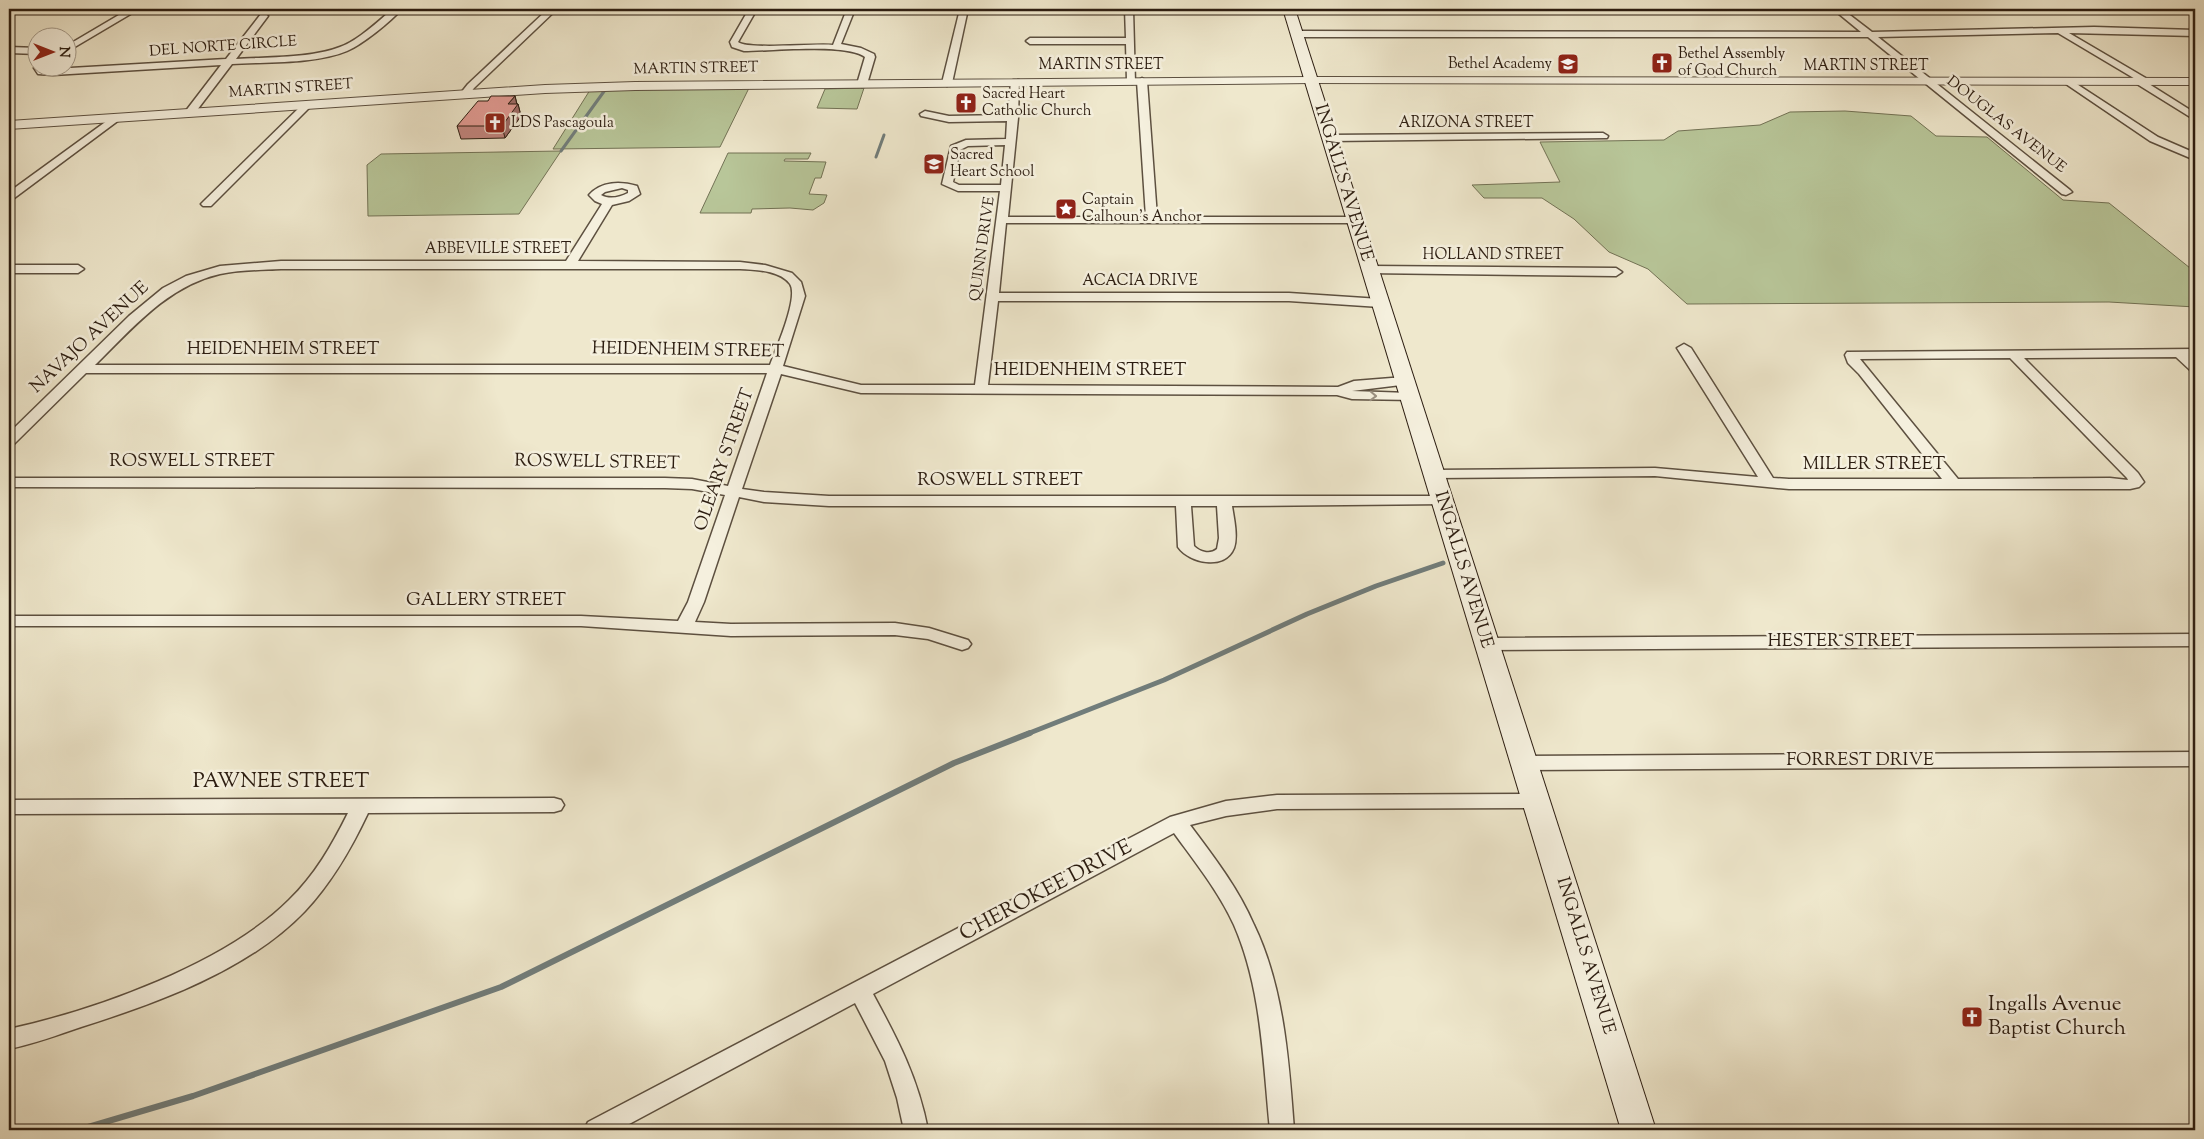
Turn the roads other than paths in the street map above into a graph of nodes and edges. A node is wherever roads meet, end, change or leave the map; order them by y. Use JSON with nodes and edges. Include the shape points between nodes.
{"nodes":[{"id":1,"x":135,"y":9,"type":"edge"},
{"id":2,"x":398,"y":9,"type":"edge"},
{"id":3,"x":554,"y":9,"type":"edge"},
{"id":4,"x":753,"y":9,"type":"edge"},
{"id":5,"x":850,"y":9,"type":"edge"},
{"id":6,"x":964,"y":9,"type":"edge"},
{"id":7,"x":1129,"y":9,"type":"edge"},
{"id":8,"x":1288,"y":9,"type":"edge"},
{"id":9,"x":1837,"y":9,"type":"edge"},
{"id":10,"x":264,"y":16,"type":"dead end"},
{"id":11,"x":2060,"y":32,"type":"junction"},
{"id":12,"x":1296,"y":34,"type":"junction"},
{"id":13,"x":1869,"y":34,"type":"junction"},
{"id":14,"x":2195,"y":34,"type":"edge"},
{"id":15,"x":1030,"y":41,"type":"dead end"},
{"id":16,"x":78,"y":42,"type":"edge"},
{"id":17,"x":1130,"y":42,"type":"junction"},
{"id":18,"x":838,"y":47,"type":"junction"},
{"id":19,"x":9,"y":50,"type":"edge"},
{"id":20,"x":28,"y":51,"type":"edge"},
{"id":21,"x":227,"y":62,"type":"junction"},
{"id":22,"x":78,"y":71,"type":"edge"},
{"id":23,"x":1311,"y":80,"type":"junction"},
{"id":24,"x":1137,"y":81,"type":"junction"},
{"id":25,"x":1016,"y":82,"type":"junction"},
{"id":26,"x":1928,"y":82,"type":"junction"},
{"id":27,"x":2070,"y":82,"type":"junction"},
{"id":28,"x":2143,"y":82,"type":"junction"},
{"id":29,"x":2195,"y":82,"type":"edge"},
{"id":30,"x":947,"y":83,"type":"junction"},
{"id":31,"x":862,"y":84,"type":"junction"},
{"id":32,"x":465,"y":94,"type":"junction"},
{"id":33,"x":307,"y":105,"type":"junction"},
{"id":34,"x":190,"y":112,"type":"junction"},
{"id":35,"x":925,"y":114,"type":"dead end"},
{"id":36,"x":2195,"y":117,"type":"edge"},
{"id":37,"x":115,"y":118,"type":"junction"},
{"id":38,"x":1013,"y":118,"type":"junction"},
{"id":39,"x":9,"y":125,"type":"edge"},
{"id":40,"x":1603,"y":136,"type":"dead end"},
{"id":41,"x":1329,"y":138,"type":"junction"},
{"id":42,"x":1010,"y":142,"type":"junction"},
{"id":43,"x":2195,"y":157,"type":"edge"},
{"id":44,"x":1006,"y":188,"type":"junction"},
{"id":45,"x":2066,"y":192,"type":"dead end"},
{"id":46,"x":9,"y":197,"type":"edge"},
{"id":47,"x":609,"y":202,"type":"dead end"},
{"id":48,"x":207,"y":204,"type":"dead end"},
{"id":49,"x":1001,"y":220,"type":"junction"},
{"id":50,"x":1152,"y":220,"type":"junction"},
{"id":51,"x":1355,"y":220,"type":"junction"},
{"id":52,"x":570,"y":265,"type":"junction"},
{"id":53,"x":9,"y":269,"type":"edge"},
{"id":54,"x":78,"y":269,"type":"dead end"},
{"id":55,"x":1616,"y":272,"type":"dead end"},
{"id":56,"x":206,"y":274,"type":"joint"},
{"id":57,"x":789,"y":277,"type":"joint"},
{"id":58,"x":1376,"y":288,"type":"junction"},
{"id":59,"x":991,"y":297,"type":"junction"},
{"id":60,"x":1684,"y":348,"type":"dead end"},
{"id":61,"x":2179,"y":353,"type":"junction"},
{"id":62,"x":2195,"y":353,"type":"edge"},
{"id":63,"x":2013,"y":354,"type":"junction"},
{"id":64,"x":2195,"y":367,"type":"edge"},
{"id":65,"x":84,"y":369,"type":"junction"},
{"id":66,"x":775,"y":370,"type":"junction"},
{"id":67,"x":981,"y":389,"type":"junction"},
{"id":68,"x":1407,"y":389,"type":"junction"},
{"id":69,"x":9,"y":441,"type":"edge"},
{"id":70,"x":1434,"y":474,"type":"junction"},
{"id":71,"x":9,"y":482,"type":"edge"},
{"id":72,"x":1769,"y":483,"type":"junction"},
{"id":73,"x":1954,"y":484,"type":"junction"},
{"id":74,"x":734,"y":493,"type":"junction"},
{"id":75,"x":1183,"y":501,"type":"junction"},
{"id":76,"x":1224,"y":501,"type":"junction"},
{"id":77,"x":1442,"y":501,"type":"junction"},
{"id":78,"x":9,"y":621,"type":"edge"},
{"id":79,"x":684,"y":627,"type":"junction"},
{"id":80,"x":2195,"y":640,"type":"edge"},
{"id":81,"x":962,"y":644,"type":"dead end"},
{"id":82,"x":1487,"y":644,"type":"junction"},
{"id":83,"x":2195,"y":759,"type":"edge"},
{"id":84,"x":1524,"y":763,"type":"junction"},
{"id":85,"x":1536,"y":801,"type":"junction"},
{"id":86,"x":362,"y":806,"type":"junction"},
{"id":87,"x":554,"y":806,"type":"dead end"},
{"id":88,"x":9,"y":807,"type":"edge"},
{"id":89,"x":1176,"y":822,"type":"junction"},
{"id":90,"x":860,"y":991,"type":"junction"},
{"id":91,"x":9,"y":1039,"type":"edge"},
{"id":92,"x":596,"y":1130,"type":"edge"},
{"id":93,"x":916,"y":1130,"type":"edge"},
{"id":94,"x":1282,"y":1130,"type":"edge"},
{"id":95,"x":1639,"y":1130,"type":"edge"}],
"edges":[{"from":1,"to":16,"type":"street"},
{"from":2,"to":21,"type":"street","name":"DEL NORTE CIRCLE","via":[[360,39],[337,52]]},
{"from":3,"to":32,"type":"street"},
{"from":4,"to":18,"type":"street","via":[[734,42],[738,47]]},
{"from":5,"to":18,"type":"street"},
{"from":6,"to":30,"type":"street"},
{"from":7,"to":17,"type":"street"},
{"from":8,"to":12,"type":"main road","name":"INGALLS AVENUE"},
{"from":9,"to":13,"type":"street","name":"DOUGLAS AVENUE"},
{"from":10,"to":21,"type":"street"},
{"from":11,"to":13,"type":"street"},
{"from":11,"to":14,"type":"street"},
{"from":11,"to":28,"type":"street"},
{"from":12,"to":13,"type":"street"},
{"from":12,"to":23,"type":"main road","name":"INGALLS AVENUE"},
{"from":13,"to":26,"type":"street","name":"DOUGLAS AVENUE"},
{"from":15,"to":17,"type":"street"},
{"from":17,"to":24,"type":"street"},
{"from":18,"to":31,"type":"street","via":[[869,54]]},
{"from":19,"to":20,"type":"street"},
{"from":21,"to":22,"type":"street","name":"DEL NORTE CIRCLE"},
{"from":21,"to":34,"type":"street"},
{"from":23,"to":24,"type":"street","name":"MARTIN STREET"},
{"from":23,"to":26,"type":"street","name":"MARTIN STREET"},
{"from":23,"to":41,"type":"main road","name":"INGALLS AVENUE"},
{"from":24,"to":25,"type":"street","name":"MARTIN STREET"},
{"from":24,"to":50,"type":"street"},
{"from":25,"to":30,"type":"street","name":"MARTIN STREET"},
{"from":25,"to":38,"type":"street","name":"QUINN DRIVE"},
{"from":26,"to":27,"type":"street","name":"MARTIN STREET"},
{"from":26,"to":45,"type":"street","name":"DOUGLAS AVENUE"},
{"from":27,"to":28,"type":"street","name":"MARTIN STREET"},
{"from":27,"to":43,"type":"street","via":[[2154,139]]},
{"from":28,"to":29,"type":"street","name":"MARTIN STREET"},
{"from":28,"to":36,"type":"street"},
{"from":30,"to":31,"type":"street","name":"MARTIN STREET","via":[[917,86]]},
{"from":31,"to":32,"type":"street","name":"MARTIN STREET","via":[[635,86]]},
{"from":32,"to":33,"type":"street","name":"MARTIN STREET"},
{"from":33,"to":34,"type":"street","name":"MARTIN STREET"},
{"from":33,"to":48,"type":"street"},
{"from":34,"to":37,"type":"street","name":"MARTIN STREET"},
{"from":35,"to":38,"type":"street","via":[[949,119]]},
{"from":37,"to":39,"type":"street","name":"MARTIN STREET"},
{"from":37,"to":46,"type":"street"},
{"from":38,"to":42,"type":"street","name":"QUINN DRIVE"},
{"from":40,"to":41,"type":"street","name":"ARIZONA STREET"},
{"from":41,"to":51,"type":"main road","name":"INGALLS AVENUE"},
{"from":42,"to":44,"type":"street","name":"QUINN DRIVE"},
{"from":42,"to":44,"type":"street","via":[[966,143],[955,148],[948,184],[958,188]]},
{"from":44,"to":49,"type":"street","name":"QUINN DRIVE"},
{"from":47,"to":52,"type":"street"},
{"from":49,"to":50,"type":"street"},
{"from":49,"to":59,"type":"street","name":"QUINN DRIVE"},
{"from":50,"to":51,"type":"street"},
{"from":51,"to":58,"type":"main road","name":"INGALLS AVENUE"},
{"from":52,"to":56,"type":"street","name":"ABBEVILLE STREET","via":[[281,265],[234,268]]},
{"from":52,"to":57,"type":"street","name":"ABBEVILLE STREET","via":[[756,266]]},
{"from":53,"to":54,"type":"street"},
{"from":55,"to":58,"type":"street","name":"HOLLAND STREET"},
{"from":56,"to":65,"type":"street","name":"NAVAJO AVENUE","via":[[177,285],[149,305]]},
{"from":57,"to":66,"type":"street","name":"OLEARY STREET","via":[[799,291],[797,306]]},
{"from":58,"to":59,"type":"street","name":"ACACIA DRIVE","via":[[1289,297]]},
{"from":58,"to":68,"type":"main road","name":"INGALLS AVENUE"},
{"from":59,"to":67,"type":"street","name":"QUINN DRIVE"},
{"from":60,"to":72,"type":"street"},
{"from":61,"to":62,"type":"street"},
{"from":61,"to":63,"type":"street"},
{"from":61,"to":64,"type":"street"},
{"from":63,"to":73,"type":"street","via":[[1852,355],[1852,360],[1864,370]]},
{"from":63,"to":73,"type":"street","name":"MILLER STREET","via":[[2136,482],[2122,485]]},
{"from":65,"to":66,"type":"street","name":"HEIDENHEIM STREET"},
{"from":65,"to":69,"type":"street","name":"NAVAJO AVENUE"},
{"from":66,"to":67,"type":"street","name":"HEIDENHEIM STREET","via":[[803,373],[844,387],[861,389]]},
{"from":66,"to":74,"type":"street","name":"OLEARY STREET"},
{"from":67,"to":68,"type":"street","name":"HEIDENHEIM STREET","via":[[1338,390],[1352,395]]},
{"from":68,"to":70,"type":"main road","name":"INGALLS AVENUE"},
{"from":70,"to":72,"type":"street","name":"MILLER STREET","via":[[1655,472]]},
{"from":70,"to":77,"type":"main road","name":"INGALLS AVENUE"},
{"from":71,"to":74,"type":"street","name":"ROSWELL STREET","via":[[665,483],[692,484]]},
{"from":72,"to":73,"type":"street","name":"MILLER STREET"},
{"from":74,"to":75,"type":"street","name":"ROSWELL STREET","via":[[829,501]]},
{"from":74,"to":79,"type":"street","name":"OLEARY STREET","via":[[696,602]]},
{"from":75,"to":76,"type":"street","name":"ROSWELL STREET"},
{"from":75,"to":76,"type":"street","via":[[1186,547],[1195,556],[1205,557],[1222,554],[1226,550]]},
{"from":76,"to":77,"type":"street","name":"ROSWELL STREET"},
{"from":77,"to":82,"type":"main road","name":"INGALLS AVENUE"},
{"from":78,"to":79,"type":"street","name":"GALLERY STREET","via":[[581,621]]},
{"from":79,"to":81,"type":"street","name":"GALLERY STREET","via":[[731,630],[895,629],[929,634]]},
{"from":80,"to":82,"type":"street","name":"HESTER STREET"},
{"from":82,"to":84,"type":"main road","name":"INGALLS AVENUE"},
{"from":83,"to":84,"type":"street","name":"FORREST DRIVE"},
{"from":84,"to":85,"type":"main road","name":"INGALLS AVENUE"},
{"from":85,"to":89,"type":"street","name":"CHEROKEE DRIVE","via":[[1278,802],[1204,812]]},
{"from":85,"to":95,"type":"main road","name":"INGALLS AVENUE"},
{"from":86,"to":87,"type":"street","name":"PAWNEE STREET"},
{"from":86,"to":88,"type":"street","name":"PAWNEE STREET"},
{"from":86,"to":91,"type":"street","via":[[318,882],[285,915],[245,946],[164,989],[108,1010]]},
{"from":89,"to":90,"type":"street","name":"CHEROKEE DRIVE"},
{"from":89,"to":94,"type":"street","via":[[1234,904],[1251,941],[1268,1009]]},
{"from":90,"to":92,"type":"street","name":"CHEROKEE DRIVE"},
{"from":90,"to":93,"type":"street","via":[[896,1059]]}]}
